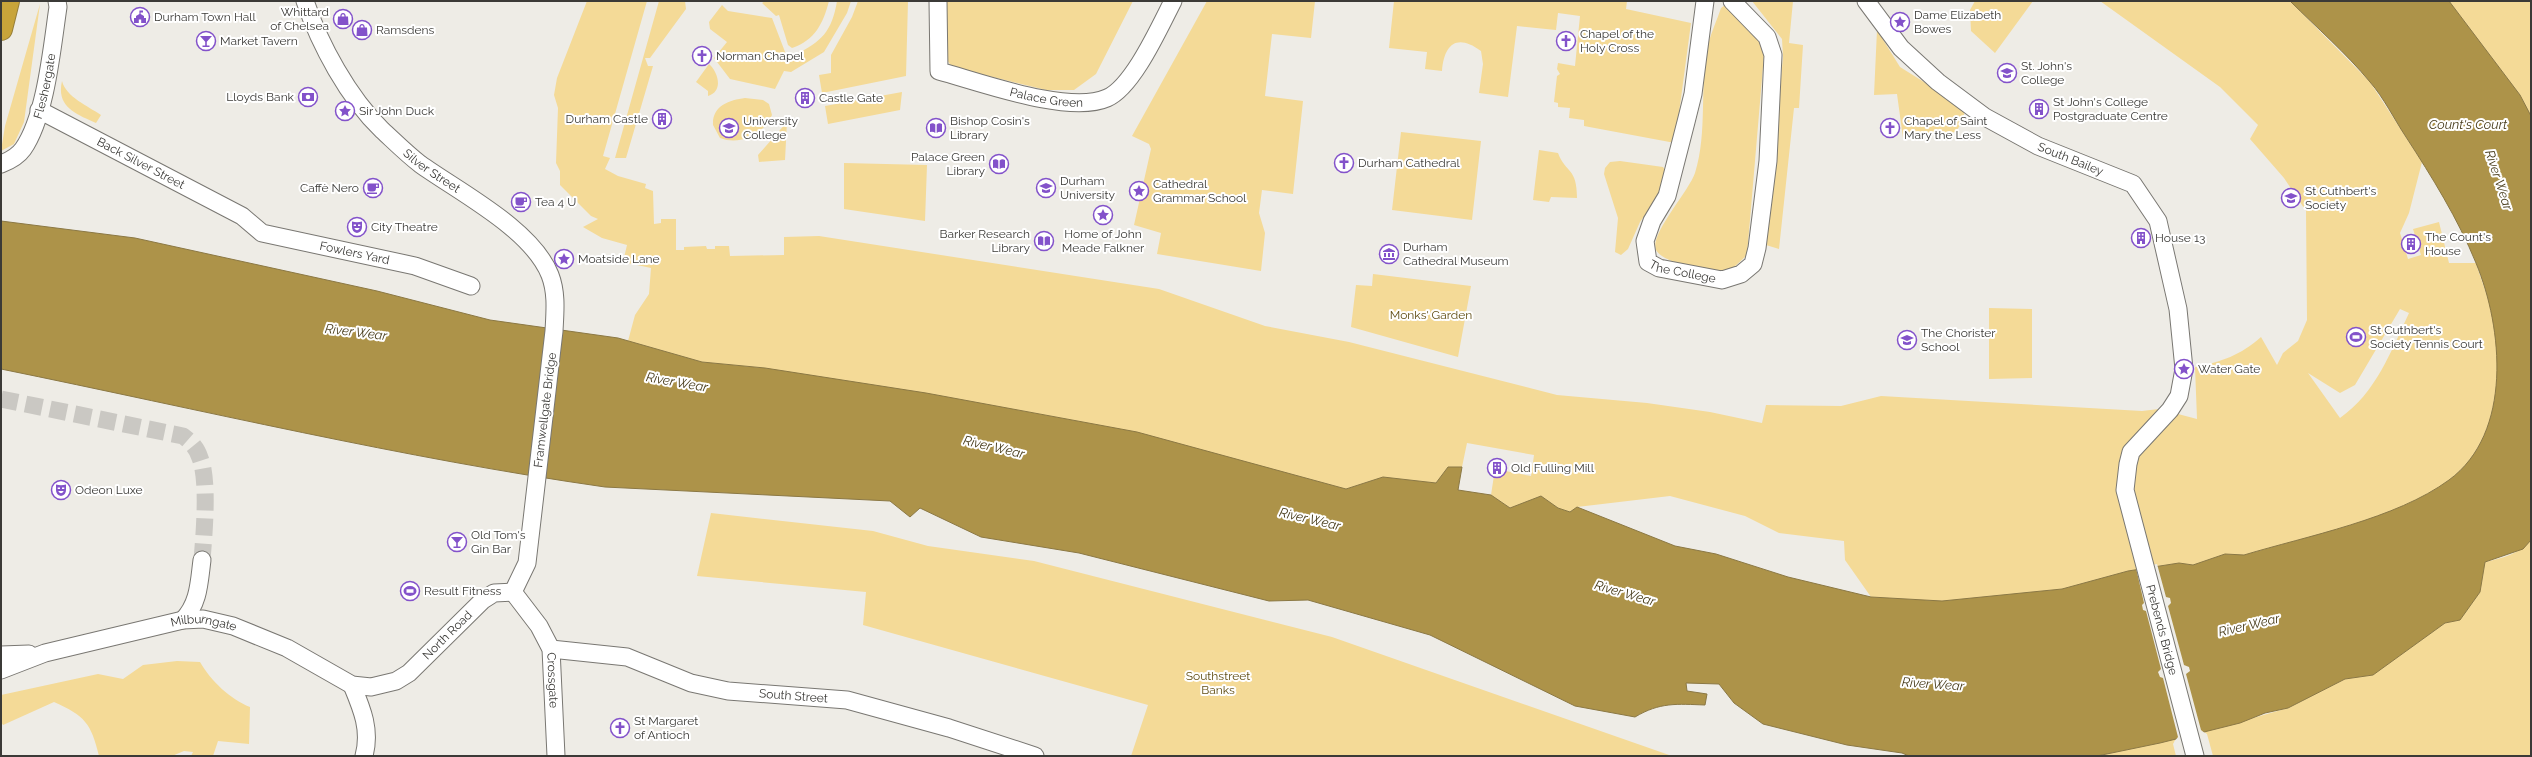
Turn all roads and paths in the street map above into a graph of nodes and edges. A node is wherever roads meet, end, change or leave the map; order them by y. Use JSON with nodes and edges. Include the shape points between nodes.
{"nodes":[{"id":1,"x":8,"y":1,"type":"edge"},
{"id":2,"x":57,"y":1,"type":"edge"},
{"id":3,"x":305,"y":1,"type":"edge"},
{"id":4,"x":938,"y":1,"type":"edge"},
{"id":5,"x":1173,"y":1,"type":"edge"},
{"id":6,"x":1705,"y":1,"type":"edge"},
{"id":7,"x":1732,"y":1,"type":"edge"},
{"id":8,"x":1866,"y":1,"type":"edge"},
{"id":9,"x":1,"y":29,"type":"edge"},
{"id":10,"x":39,"y":110,"type":"junction"},
{"id":11,"x":5,"y":163,"type":"edge"},
{"id":12,"x":242,"y":216,"type":"joint"},
{"id":13,"x":471,"y":286,"type":"dead end"},
{"id":14,"x":554,"y":331,"type":"joint"},
{"id":15,"x":2184,"y":369,"type":"joint"},
{"id":16,"x":202,"y":560,"type":"tunnel mouth"},
{"id":17,"x":513,"y":592,"type":"junction"},
{"id":18,"x":183,"y":620,"type":"junction"},
{"id":19,"x":551,"y":649,"type":"junction"},
{"id":20,"x":45,"y":653,"type":"junction"},
{"id":21,"x":1,"y":655,"type":"edge"},
{"id":22,"x":1,"y":670,"type":"edge"},
{"id":23,"x":352,"y":685,"type":"junction"},
{"id":24,"x":364,"y":756,"type":"edge"},
{"id":25,"x":556,"y":756,"type":"edge"},
{"id":26,"x":1035,"y":756,"type":"edge"},
{"id":27,"x":2195,"y":756,"type":"edge"}],
"edges":[{"from":1,"to":9,"type":"highway"},
{"from":2,"to":10,"type":"street","name":"Fleshergate"},
{"from":3,"to":14,"type":"street","name":"Silver Street","via":[[338,73],[381,129],[419,163],[504,222],[541,258],[553,285]]},
{"from":4,"to":5,"type":"street","name":"Palace Green","via":[[939,71],[1050,101],[1081,104],[1108,98],[1123,86],[1140,64]]},
{"from":6,"to":7,"type":"street","name":"The College","via":[[1693,94],[1667,196],[1652,221],[1645,241],[1645,252],[1648,262],[1659,268],[1722,280],[1742,274],[1753,264],[1757,248],[1768,161],[1773,55],[1767,37]]},
{"from":8,"to":15,"type":"street","name":"South Bailey","via":[[1901,48],[1938,82],[1986,117],[2038,146],[2133,184],[2158,221],[2178,309]]},
{"from":10,"to":11,"type":"street","name":"Fleshergate","via":[[23,149]]},
{"from":10,"to":12,"type":"street","name":"Back Silver Street"},
{"from":12,"to":13,"type":"street","name":"Fowlers Yard","via":[[262,233],[415,266]]},
{"from":14,"to":17,"type":"street","name":"Framwellgate Bridge","via":[[527,563]]},
{"from":15,"to":27,"type":"street","name":"Prebends Bridge","via":[[2176,400],[2159,425],[2132,452],[2125,480]]},
{"from":16,"to":18,"type":"street","via":[[198,596],[192,610]]},
{"from":17,"to":19,"type":"street","name":"Crossgate","via":[[540,626]]},
{"from":17,"to":23,"type":"street","name":"North Road","via":[[494,593],[483,600],[403,678],[371,687]]},
{"from":18,"to":20,"type":"street","name":"Milburngate"},
{"from":18,"to":23,"type":"street","name":"Milburngate","via":[[203,619],[220,622],[263,636]]},
{"from":19,"to":25,"type":"street","name":"Crossgate"},
{"from":19,"to":26,"type":"street","name":"South Street","via":[[617,655],[691,683],[728,691],[847,700],[949,728]]},
{"from":20,"to":21,"type":"street","name":"Milburngate"},
{"from":20,"to":22,"type":"street","name":"Milburngate"},
{"from":23,"to":24,"type":"street","via":[[366,722]]}]}
